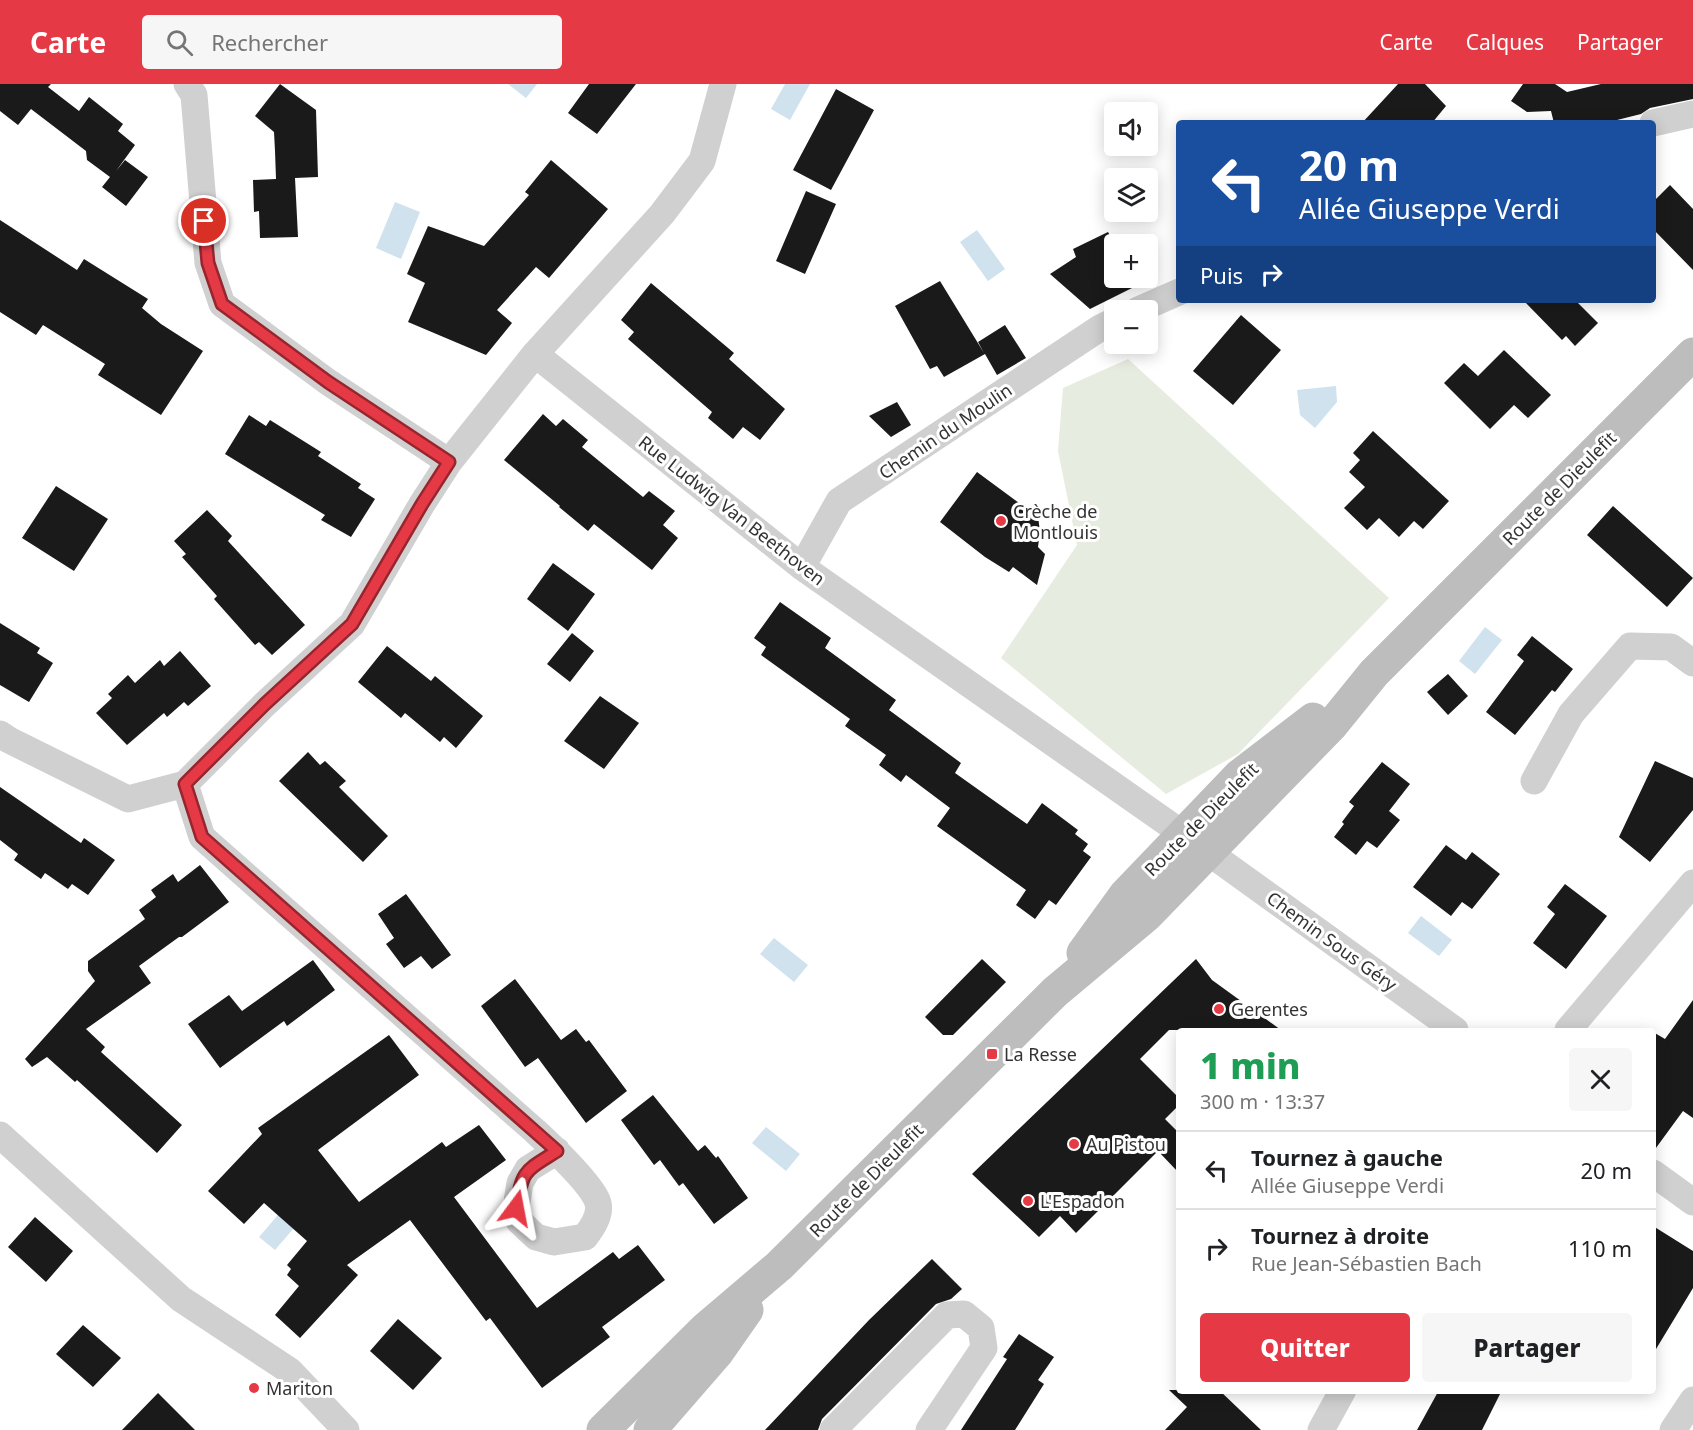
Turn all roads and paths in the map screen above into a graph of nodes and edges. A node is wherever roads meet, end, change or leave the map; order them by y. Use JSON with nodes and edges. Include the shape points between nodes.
{"nodes":[{"id":1,"x":187,"y":84,"type":"edge"},
{"id":2,"x":723,"y":84,"type":"edge"},
{"id":3,"x":1693,"y":114,"type":"edge"},
{"id":4,"x":1656,"y":122,"type":"edge"},
{"id":5,"x":1176,"y":293,"type":"edge"},
{"id":6,"x":1158,"y":301,"type":"edge"},
{"id":7,"x":1104,"y":326,"type":"edge"},
{"id":8,"x":535,"y":354,"type":"junction"},
{"id":9,"x":1693,"y":354,"type":"edge"},
{"id":10,"x":449,"y":462,"type":"junction"},
{"id":11,"x":802,"y":567,"type":"junction"},
{"id":12,"x":1693,"y":663,"type":"edge"},
{"id":13,"x":0,"y":734,"type":"edge"},
{"id":14,"x":1534,"y":781,"type":"dead end"},
{"id":15,"x":185,"y":784,"type":"junction"},
{"id":16,"x":1196,"y":843,"type":"junction"},
{"id":17,"x":1693,"y":883,"type":"edge"},
{"id":18,"x":1452,"y":1028,"type":"edge"},
{"id":19,"x":1570,"y":1028,"type":"edge"},
{"id":20,"x":0,"y":1135,"type":"edge"},
{"id":21,"x":557,"y":1151,"type":"dead end"},
{"id":22,"x":1656,"y":1175,"type":"edge"},
{"id":23,"x":1693,"y":1202,"type":"edge"},
{"id":24,"x":779,"y":1266,"type":"junction"},
{"id":25,"x":640,"y":1393,"type":"junction"},
{"id":26,"x":1341,"y":1394,"type":"edge"},
{"id":27,"x":1693,"y":1400,"type":"edge"},
{"id":28,"x":346,"y":1430,"type":"edge"},
{"id":29,"x":603,"y":1430,"type":"edge"},
{"id":30,"x":625,"y":1430,"type":"edge"},
{"id":31,"x":650,"y":1430,"type":"edge"},
{"id":32,"x":833,"y":1430,"type":"edge"},
{"id":33,"x":929,"y":1430,"type":"edge"},
{"id":34,"x":1321,"y":1430,"type":"edge"},
{"id":35,"x":1673,"y":1430,"type":"edge"}],
"edges":[{"from":1,"to":10,"type":"street","via":[[194,95],[208,263],[222,304],[328,382]]},
{"from":2,"to":8,"type":"street","via":[[702,161],[662,214]]},
{"from":3,"to":4,"type":"street"},
{"from":5,"to":6,"type":"street"},
{"from":7,"to":11,"type":"street","name":"Chemin du Moulin","via":[[839,501]]},
{"from":8,"to":10,"type":"street"},
{"from":8,"to":11,"type":"street","name":"Rue Ludwig Van Beethoven"},
{"from":9,"to":16,"type":"main road","name":"Route de Dieulefit","via":[[1374,673],[1331,726]]},
{"from":10,"to":15,"type":"street","via":[[352,624]]},
{"from":11,"to":16,"type":"street","name":"Rue Ludwig Van Beethoven"},
{"from":12,"to":14,"type":"street","via":[[1671,647],[1630,646],[1571,714]]},
{"from":13,"to":15,"type":"street","via":[[128,799]]},
{"from":15,"to":21,"type":"street","via":[[202,837]]},
{"from":16,"to":18,"type":"street","name":"Chemin Sous Géry"},
{"from":16,"to":24,"type":"main road","name":"Route de Dieulefit","via":[[1147,915],[1055,992]]},
{"from":17,"to":19,"type":"street"},
{"from":20,"to":28,"type":"street","via":[[182,1299],[290,1371]]},
{"from":22,"to":23,"type":"street"},
{"from":24,"to":25,"type":"main road","name":"Route de Dieulefit","via":[[706,1328]]},
{"from":24,"to":31,"type":"main road","name":"Route de Dieulefit","via":[[717,1353]]},
{"from":25,"to":29,"type":"main road","name":"Route de Dieulefit"},
{"from":25,"to":30,"type":"street"},
{"from":26,"to":34,"type":"street"},
{"from":27,"to":35,"type":"street"},
{"from":32,"to":33,"type":"street","via":[[947,1315],[964,1314],[981,1328],[984,1348]]}]}
